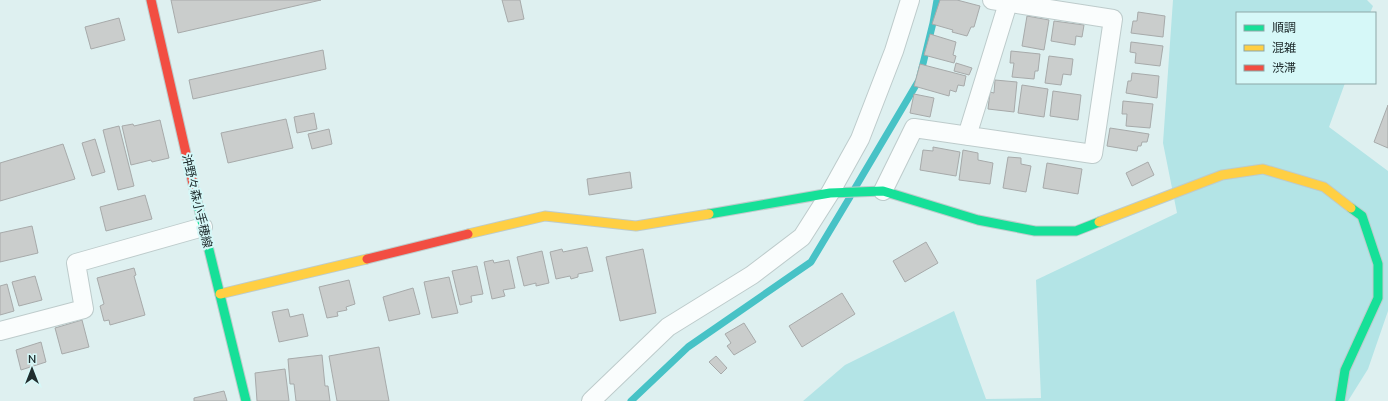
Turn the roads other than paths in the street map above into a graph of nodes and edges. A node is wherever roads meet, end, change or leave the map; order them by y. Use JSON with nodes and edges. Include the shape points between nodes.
{"nodes":[{"id":1,"x":151,"y":0,"type":"edge"},
{"id":2,"x":910,"y":0,"type":"edge"},
{"id":3,"x":1000,"y":1,"type":"edge"},
{"id":4,"x":967,"y":136,"type":"junction"},
{"id":5,"x":883,"y":191,"type":"junction"},
{"id":6,"x":830,"y":193,"type":"junction"},
{"id":7,"x":203,"y":227,"type":"junction"},
{"id":8,"x":220,"y":294,"type":"junction"},
{"id":9,"x":0,"y":331,"type":"edge"},
{"id":10,"x":246,"y":401,"type":"edge"},
{"id":11,"x":591,"y":401,"type":"edge"},
{"id":12,"x":1340,"y":401,"type":"edge"}],
"edges":[{"from":1,"to":7,"type":"street","name":"沖野々森小手穂線"},
{"from":2,"to":6,"type":"street","via":[[894,51],[860,138]]},
{"from":3,"to":4,"type":"street"},
{"from":3,"to":4,"type":"street","via":[[1113,20],[1093,154]]},
{"from":4,"to":5,"type":"street","via":[[914,128]]},
{"from":5,"to":6,"type":"street"},
{"from":5,"to":12,"type":"street","via":[[978,220],[1035,231],[1076,231],[1222,175],[1263,168],[1324,187],[1362,216],[1378,264],[1378,298],[1345,370]]},
{"from":6,"to":8,"type":"street","via":[[636,226],[545,216]]},
{"from":6,"to":11,"type":"street","via":[[802,237],[752,275],[668,327]]},
{"from":7,"to":8,"type":"street","name":"沖野々森小手穂線"},
{"from":7,"to":9,"type":"street","via":[[76,263],[84,309]]},
{"from":8,"to":10,"type":"street","name":"沖野々森小手穂線"}]}
